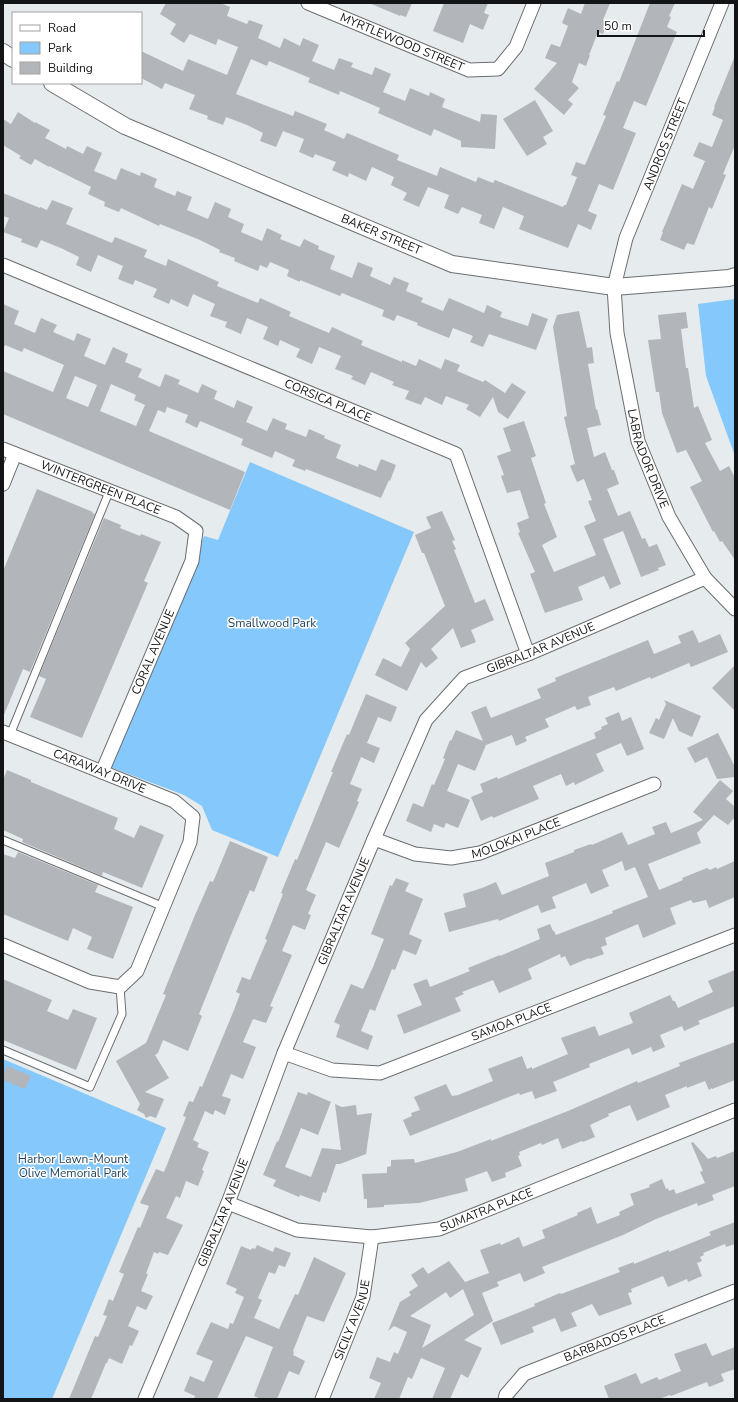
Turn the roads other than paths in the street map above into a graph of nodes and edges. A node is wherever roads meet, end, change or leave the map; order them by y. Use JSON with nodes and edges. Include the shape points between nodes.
{"nodes":[{"id":1,"x":308,"y":3,"type":"edge"},
{"id":2,"x":534,"y":3,"type":"edge"},
{"id":3,"x":722,"y":3,"type":"edge"},
{"id":4,"x":327,"y":7,"type":"edge"},
{"id":5,"x":3,"y":52,"type":"edge"},
{"id":6,"x":12,"y":58,"type":"edge"},
{"id":7,"x":54,"y":84,"type":"edge"},
{"id":8,"x":3,"y":265,"type":"edge"},
{"id":9,"x":735,"y":276,"type":"edge"},
{"id":10,"x":614,"y":287,"type":"junction"},
{"id":11,"x":9,"y":452,"type":"edge"},
{"id":12,"x":3,"y":484,"type":"edge"},
{"id":13,"x":109,"y":492,"type":"junction"},
{"id":14,"x":196,"y":531,"type":"joint"},
{"id":15,"x":705,"y":578,"type":"junction"},
{"id":16,"x":735,"y":608,"type":"edge"},
{"id":17,"x":528,"y":654,"type":"junction"},
{"id":18,"x":6,"y":733,"type":"edge"},
{"id":19,"x":102,"y":772,"type":"junction"},
{"id":20,"x":654,"y":784,"type":"dead end"},
{"id":21,"x":374,"y":839,"type":"junction"},
{"id":22,"x":3,"y":840,"type":"edge"},
{"id":23,"x":164,"y":907,"type":"junction"},
{"id":24,"x":735,"y":935,"type":"edge"},
{"id":25,"x":3,"y":945,"type":"edge"},
{"id":26,"x":120,"y":987,"type":"junction"},
{"id":27,"x":3,"y":1050,"type":"edge"},
{"id":28,"x":284,"y":1053,"type":"junction"},
{"id":29,"x":735,"y":1110,"type":"edge"},
{"id":30,"x":228,"y":1202,"type":"junction"},
{"id":31,"x":372,"y":1237,"type":"junction"},
{"id":32,"x":735,"y":1291,"type":"edge"},
{"id":33,"x":145,"y":1399,"type":"edge"},
{"id":34,"x":322,"y":1399,"type":"edge"},
{"id":35,"x":505,"y":1399,"type":"edge"}],
"edges":[{"from":1,"to":4,"type":"street","name":"MYRTLEWOOD STREET"},
{"from":2,"to":4,"type":"street","name":"MYRTLEWOOD STREET","via":[[516,47],[498,69],[469,70]]},
{"from":3,"to":10,"type":"street","name":"ANDROS STREET","via":[[626,238]]},
{"from":5,"to":6,"type":"street"},
{"from":7,"to":10,"type":"street","name":"BAKER STREET","via":[[125,126],[452,264]]},
{"from":8,"to":17,"type":"street","name":"CORSICA PLACE","via":[[456,454]]},
{"from":9,"to":10,"type":"street","name":"BAKER STREET"},
{"from":10,"to":15,"type":"street","name":"LABRADOR DRIVE","via":[[617,332],[638,441],[669,517]]},
{"from":11,"to":12,"type":"street"},
{"from":11,"to":13,"type":"street","name":"WINTERGREEN PLACE"},
{"from":13,"to":14,"type":"street","name":"WINTERGREEN PLACE","via":[[176,518]]},
{"from":13,"to":18,"type":"lane"},
{"from":14,"to":19,"type":"street","name":"CORAL AVENUE","via":[[192,561]]},
{"from":15,"to":16,"type":"street","name":"LABRADOR DRIVE"},
{"from":15,"to":17,"type":"street","name":"GIBRALTAR AVENUE"},
{"from":17,"to":21,"type":"street","name":"GIBRALTAR AVENUE","via":[[464,678],[426,720]]},
{"from":18,"to":19,"type":"street","name":"CARAWAY DRIVE"},
{"from":19,"to":23,"type":"street","name":"CARAWAY DRIVE","via":[[174,801],[193,817],[190,842]]},
{"from":20,"to":21,"type":"street","name":"MOLOKAI PLACE","via":[[480,853],[451,858],[415,854]]},
{"from":21,"to":28,"type":"street","name":"GIBRALTAR AVENUE"},
{"from":22,"to":23,"type":"lane"},
{"from":23,"to":26,"type":"street","via":[[137,971]]},
{"from":24,"to":28,"type":"street","name":"SAMOA PLACE","via":[[380,1073],[332,1070]]},
{"from":25,"to":26,"type":"street","via":[[90,982]]},
{"from":26,"to":27,"type":"lane","via":[[122,1014],[90,1087]]},
{"from":28,"to":30,"type":"street","name":"GIBRALTAR AVENUE"},
{"from":29,"to":31,"type":"street","name":"SUMATRA PLACE","via":[[439,1228]]},
{"from":30,"to":31,"type":"street","name":"SUMATRA PLACE","via":[[297,1230]]},
{"from":30,"to":33,"type":"street","name":"GIBRALTAR AVENUE"},
{"from":31,"to":34,"type":"street","name":"SICILY AVENUE","via":[[363,1297]]},
{"from":32,"to":35,"type":"street","name":"BARBADOS PLACE","via":[[524,1374]]}]}
